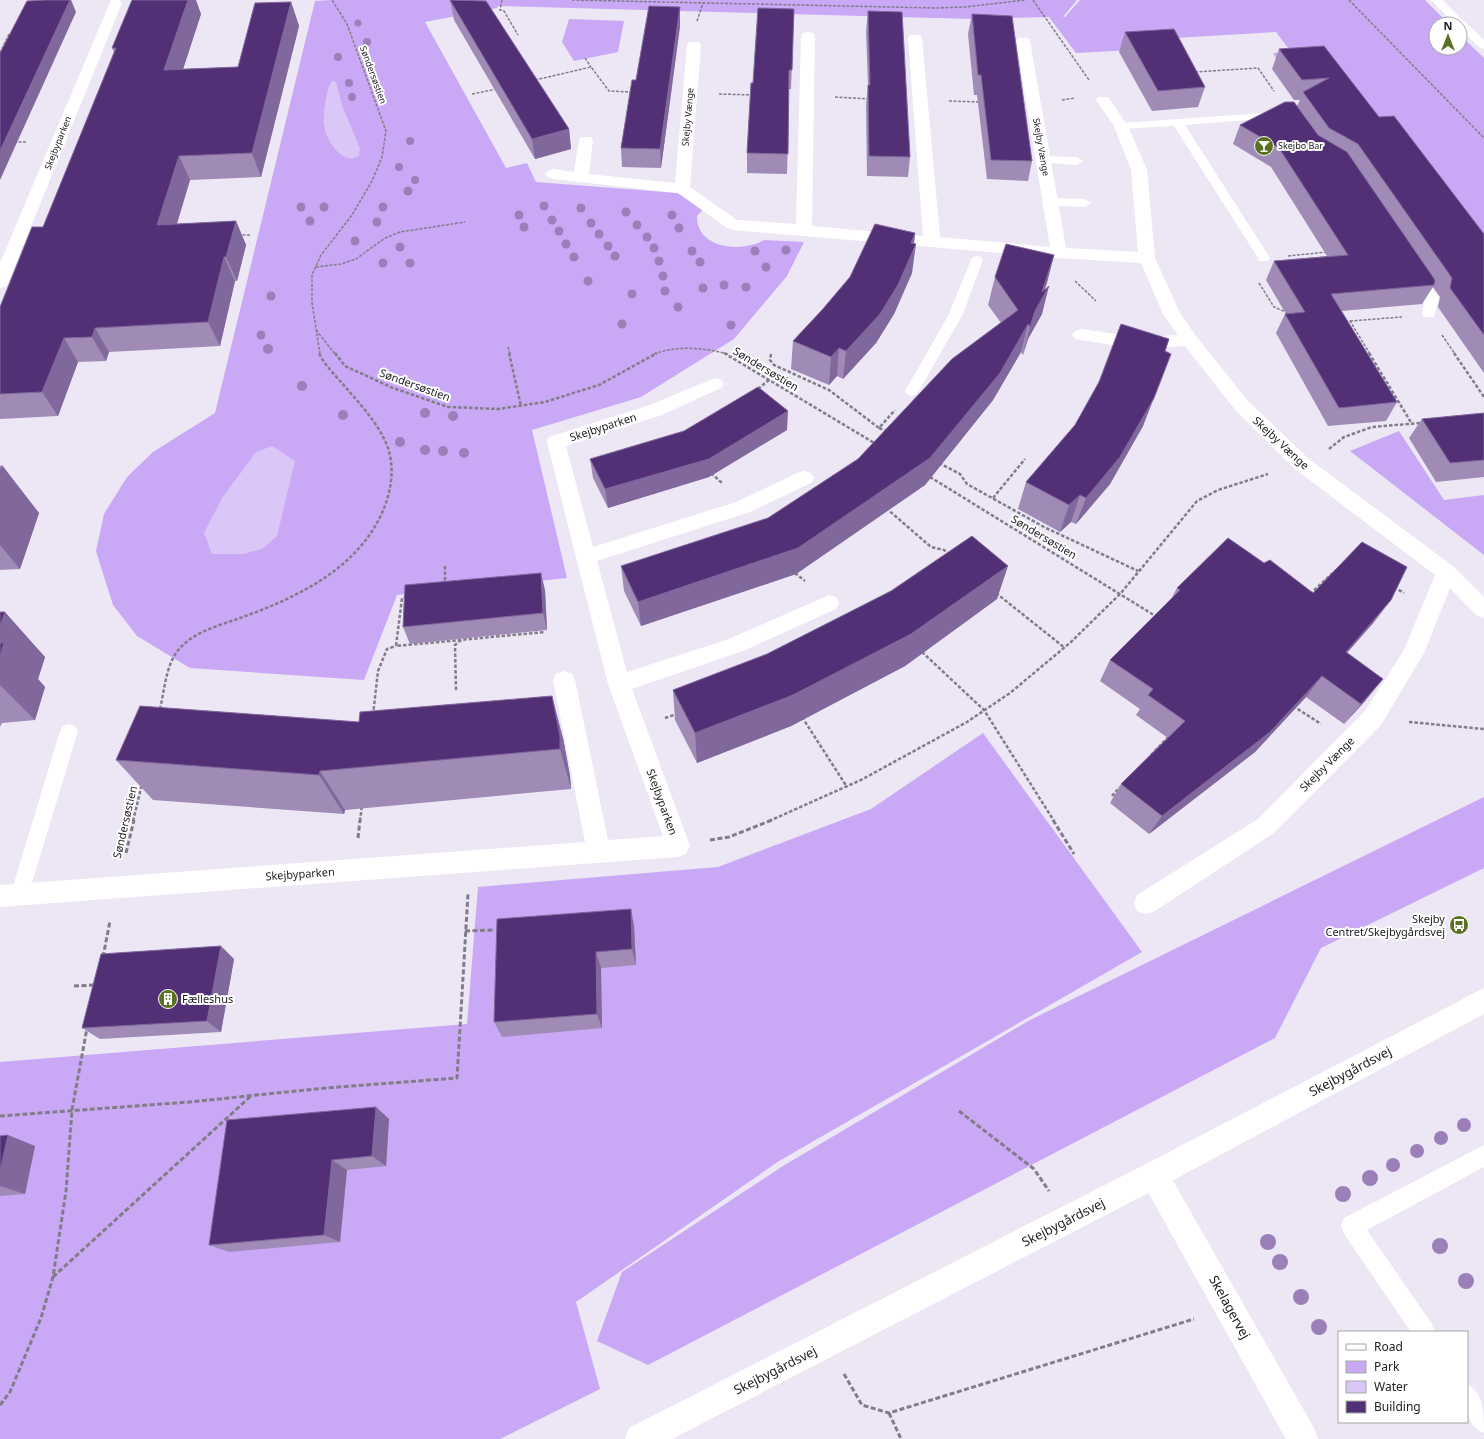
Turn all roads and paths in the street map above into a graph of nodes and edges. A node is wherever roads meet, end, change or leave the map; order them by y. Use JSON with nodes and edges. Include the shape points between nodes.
{"nodes":[{"id":1,"x":332,"y":0,"type":"edge"},
{"id":2,"x":502,"y":0,"type":"edge"},
{"id":3,"x":572,"y":0,"type":"edge"},
{"id":4,"x":620,"y":0,"type":"edge"},
{"id":5,"x":1025,"y":0,"type":"edge"},
{"id":6,"x":1033,"y":0,"type":"edge"},
{"id":7,"x":1349,"y":0,"type":"edge"},
{"id":8,"x":1436,"y":0,"type":"edge"},
{"id":9,"x":115,"y":3,"type":"dead end"},
{"id":10,"x":9,"y":34,"type":"edge"},
{"id":11,"x":518,"y":35,"type":"dead end"},
{"id":12,"x":808,"y":36,"type":"dead end"},
{"id":13,"x":915,"y":38,"type":"dead end"},
{"id":14,"x":1023,"y":41,"type":"dead end"},
{"id":15,"x":694,"y":45,"type":"dead end"},
{"id":16,"x":1484,"y":46,"type":"edge"},
{"id":17,"x":0,"y":53,"type":"edge"},
{"id":18,"x":585,"y":58,"type":"dead end"},
{"id":19,"x":591,"y":67,"type":"dead end"},
{"id":20,"x":1195,"y":72,"type":"edge"},
{"id":21,"x":546,"y":77,"type":"dead end"},
{"id":22,"x":531,"y":81,"type":"edge"},
{"id":23,"x":502,"y":88,"type":"edge"},
{"id":24,"x":472,"y":94,"type":"dead end"},
{"id":25,"x":1103,"y":100,"type":"joint"},
{"id":26,"x":1292,"y":118,"type":"joint"},
{"id":27,"x":1177,"y":122,"type":"junction"},
{"id":28,"x":1121,"y":126,"type":"junction"},
{"id":29,"x":1484,"y":138,"type":"edge"},
{"id":30,"x":586,"y":140,"type":"dead end"},
{"id":31,"x":1043,"y":160,"type":"junction"},
{"id":32,"x":1077,"y":162,"type":"dead end"},
{"id":33,"x":552,"y":174,"type":"dead end"},
{"id":34,"x":581,"y":177,"type":"junction"},
{"id":35,"x":682,"y":189,"type":"junction"},
{"id":36,"x":1050,"y":202,"type":"junction"},
{"id":37,"x":1085,"y":203,"type":"dead end"},
{"id":38,"x":465,"y":222,"type":"dead end"},
{"id":39,"x":804,"y":230,"type":"junction"},
{"id":40,"x":234,"y":235,"type":"edge"},
{"id":41,"x":250,"y":235,"type":"dead end"},
{"id":42,"x":932,"y":241,"type":"junction"},
{"id":43,"x":980,"y":252,"type":"junction"},
{"id":44,"x":1334,"y":252,"type":"edge"},
{"id":45,"x":1059,"y":253,"type":"junction"},
{"id":46,"x":1147,"y":258,"type":"junction"},
{"id":47,"x":1264,"y":258,"type":"junction"},
{"id":48,"x":1409,"y":265,"type":"edge"},
{"id":49,"x":316,"y":267,"type":"junction"},
{"id":50,"x":0,"y":283,"type":"edge"},
{"id":51,"x":1292,"y":314,"type":"edge"},
{"id":52,"x":1429,"y":314,"type":"junction"},
{"id":53,"x":1342,"y":321,"type":"edge"},
{"id":54,"x":1350,"y":321,"type":"junction"},
{"id":55,"x":315,"y":330,"type":"junction"},
{"id":56,"x":1081,"y":335,"type":"dead end"},
{"id":57,"x":1190,"y":340,"type":"junction"},
{"id":58,"x":508,"y":347,"type":"dead end"},
{"id":59,"x":771,"y":354,"type":"dead end"},
{"id":60,"x":715,"y":384,"type":"dead end"},
{"id":61,"x":912,"y":390,"type":"joint"},
{"id":62,"x":1484,"y":397,"type":"edge"},
{"id":63,"x":521,"y":406,"type":"junction"},
{"id":64,"x":1412,"y":424,"type":"junction"},
{"id":65,"x":1420,"y":424,"type":"dead end"},
{"id":66,"x":879,"y":428,"type":"junction"},
{"id":67,"x":893,"y":435,"type":"edge"},
{"id":68,"x":878,"y":445,"type":"edge"},
{"id":69,"x":1026,"y":459,"type":"dead end"},
{"id":70,"x":933,"y":461,"type":"edge"},
{"id":71,"x":1302,"y":464,"type":"junction"},
{"id":72,"x":708,"y":470,"type":"edge"},
{"id":73,"x":925,"y":474,"type":"edge"},
{"id":74,"x":804,"y":478,"type":"dead end"},
{"id":75,"x":994,"y":498,"type":"junction"},
{"id":76,"x":880,"y":503,"type":"edge"},
{"id":77,"x":744,"y":507,"type":"junction"},
{"id":78,"x":586,"y":557,"type":"junction"},
{"id":79,"x":953,"y":558,"type":"edge"},
{"id":80,"x":445,"y":566,"type":"dead end"},
{"id":81,"x":1340,"y":566,"type":"edge"},
{"id":82,"x":1138,"y":571,"type":"junction"},
{"id":83,"x":794,"y":572,"type":"edge"},
{"id":84,"x":1446,"y":572,"type":"junction"},
{"id":85,"x":805,"y":582,"type":"dead end"},
{"id":86,"x":1392,"y":586,"type":"edge"},
{"id":87,"x":444,"y":588,"type":"edge"},
{"id":88,"x":993,"y":590,"type":"edge"},
{"id":89,"x":1120,"y":593,"type":"junction"},
{"id":90,"x":409,"y":597,"type":"edge"},
{"id":91,"x":1306,"y":598,"type":"edge"},
{"id":92,"x":828,"y":603,"type":"dead end"},
{"id":93,"x":1431,"y":608,"type":"junction"},
{"id":94,"x":1484,"y":610,"type":"edge"},
{"id":95,"x":1161,"y":619,"type":"edge"},
{"id":96,"x":545,"y":632,"type":"dead end"},
{"id":97,"x":462,"y":639,"type":"junction"},
{"id":98,"x":396,"y":646,"type":"junction"},
{"id":99,"x":1065,"y":648,"type":"junction"},
{"id":100,"x":920,"y":650,"type":"edge"},
{"id":101,"x":564,"y":680,"type":"dead end"},
{"id":102,"x":619,"y":684,"type":"junction"},
{"id":103,"x":456,"y":690,"type":"dead end"},
{"id":104,"x":1291,"y":705,"type":"edge"},
{"id":105,"x":984,"y":710,"type":"junction"},
{"id":106,"x":680,"y":712,"type":"edge"},
{"id":107,"x":159,"y":713,"type":"edge"},
{"id":108,"x":801,"y":715,"type":"edge"},
{"id":109,"x":1373,"y":718,"type":"junction"},
{"id":110,"x":372,"y":722,"type":"edge"},
{"id":111,"x":635,"y":728,"type":"junction"},
{"id":112,"x":1484,"y":729,"type":"edge"},
{"id":113,"x":69,"y":731,"type":"dead end"},
{"id":114,"x":1171,"y":734,"type":"edge"},
{"id":115,"x":1348,"y":743,"type":"junction"},
{"id":116,"x":1149,"y":756,"type":"edge"},
{"id":117,"x":143,"y":781,"type":"edge"},
{"id":118,"x":1123,"y":784,"type":"edge"},
{"id":119,"x":847,"y":787,"type":"junction"},
{"id":120,"x":1112,"y":796,"type":"dead end"},
{"id":121,"x":363,"y":800,"type":"edge"},
{"id":122,"x":678,"y":846,"type":"junction"},
{"id":123,"x":599,"y":852,"type":"junction"},
{"id":124,"x":1074,"y":854,"type":"dead end"},
{"id":125,"x":470,"y":862,"type":"junction"},
{"id":126,"x":354,"y":870,"type":"junction"},
{"id":127,"x":117,"y":888,"type":"junction"},
{"id":128,"x":10,"y":896,"type":"edge"},
{"id":129,"x":1146,"y":903,"type":"dead end"},
{"id":130,"x":495,"y":930,"type":"edge"},
{"id":131,"x":465,"y":932,"type":"junction"},
{"id":132,"x":102,"y":962,"type":"edge"},
{"id":133,"x":74,"y":986,"type":"dead end"},
{"id":134,"x":95,"y":992,"type":"edge"},
{"id":135,"x":1484,"y":1000,"type":"edge"},
{"id":136,"x":88,"y":1023,"type":"edge"},
{"id":137,"x":252,"y":1096,"type":"junction"},
{"id":138,"x":72,"y":1110,"type":"junction"},
{"id":139,"x":959,"y":1111,"type":"dead end"},
{"id":140,"x":0,"y":1116,"type":"edge"},
{"id":141,"x":1484,"y":1156,"type":"edge"},
{"id":142,"x":1154,"y":1175,"type":"junction"},
{"id":143,"x":1068,"y":1219,"type":"junction"},
{"id":144,"x":53,"y":1277,"type":"junction"},
{"id":145,"x":1230,"y":1308,"type":"junction"},
{"id":146,"x":1423,"y":1331,"type":"edge"},
{"id":147,"x":827,"y":1344,"type":"junction"},
{"id":148,"x":1468,"y":1397,"type":"edge"},
{"id":149,"x":0,"y":1406,"type":"edge"},
{"id":150,"x":889,"y":1413,"type":"junction"},
{"id":151,"x":1484,"y":1421,"type":"edge"},
{"id":152,"x":640,"y":1439,"type":"edge"},
{"id":153,"x":901,"y":1439,"type":"edge"},
{"id":154,"x":1303,"y":1439,"type":"edge"}],
"edges":[{"from":1,"to":49,"type":"path","name":"Søndersøstien","via":[[347,24],[386,131],[380,164],[368,188],[346,223],[330,242]]},
{"from":2,"to":11,"type":"path","via":[[500,10],[504,11]]},
{"from":3,"to":4,"type":"path"},
{"from":4,"to":5,"type":"path","via":[[936,8]]},
{"from":6,"to":25,"type":"path"},
{"from":7,"to":29,"type":"path"},
{"from":8,"to":16,"type":"lane"},
{"from":9,"to":50,"type":"street","name":"Skejbyparken"},
{"from":10,"to":17,"type":"path"},
{"from":12,"to":39,"type":"street"},
{"from":13,"to":42,"type":"street"},
{"from":14,"to":31,"type":"street","name":"Skejby Vænge"},
{"from":15,"to":35,"type":"street","name":"Skejby Vænge"},
{"from":18,"to":19,"type":"path"},
{"from":20,"to":26,"type":"path","via":[[1258,68]]},
{"from":21,"to":22,"type":"path"},
{"from":23,"to":24,"type":"path"},
{"from":25,"to":28,"type":"street","name":"Skejby Vænge"},
{"from":26,"to":27,"type":"lane"},
{"from":27,"to":28,"type":"lane"},
{"from":27,"to":47,"type":"lane"},
{"from":28,"to":46,"type":"street","name":"Skejby Vænge","via":[[1139,170]]},
{"from":30,"to":34,"type":"street"},
{"from":31,"to":32,"type":"lane"},
{"from":31,"to":36,"type":"street","name":"Skejby Vænge"},
{"from":33,"to":34,"type":"street"},
{"from":34,"to":35,"type":"street"},
{"from":35,"to":39,"type":"street","via":[[733,226]]},
{"from":36,"to":37,"type":"lane"},
{"from":36,"to":45,"type":"street","name":"Skejby Vænge"},
{"from":38,"to":49,"type":"path","via":[[400,232],[385,238],[356,258],[341,264]]},
{"from":39,"to":42,"type":"street","via":[[849,240]]},
{"from":40,"to":41,"type":"path"},
{"from":42,"to":43,"type":"street"},
{"from":43,"to":45,"type":"street"},
{"from":43,"to":61,"type":"lane","via":[[955,316]]},
{"from":44,"to":47,"type":"path"},
{"from":45,"to":46,"type":"street"},
{"from":46,"to":57,"type":"street","name":"Skejby Vænge","via":[[1172,314]]},
{"from":47,"to":51,"type":"path","via":[[1245,261],[1274,307]]},
{"from":48,"to":52,"type":"lane","via":[[1432,298]]},
{"from":49,"to":55,"type":"path","name":"Søndersøstien","via":[[312,276]]},
{"from":52,"to":54,"type":"path"},
{"from":52,"to":62,"type":"path"},
{"from":53,"to":54,"type":"path"},
{"from":54,"to":64,"type":"path"},
{"from":55,"to":63,"type":"path","name":"Søndersøstien","via":[[345,366],[393,388],[448,407],[498,409]]},
{"from":55,"to":107,"type":"path","name":"Søndersøstien","via":[[318,350],[332,372],[380,431],[392,459],[393,478],[389,498],[364,542],[321,582],[287,600],[199,633],[188,640],[175,654]]},
{"from":56,"to":57,"type":"street","via":[[1138,343]]},
{"from":57,"to":71,"type":"street","name":"Skejby Vænge","via":[[1242,406]]},
{"from":58,"to":63,"type":"path"},
{"from":59,"to":66,"type":"path","via":[[770,360],[774,364],[829,390]]},
{"from":60,"to":78,"type":"street","name":"Skejbyparken","via":[[656,410],[556,442]]},
{"from":61,"to":66,"type":"path"},
{"from":63,"to":68,"type":"path","name":"Søndersøstien","via":[[545,402],[599,385],[664,350],[705,348],[728,354]]},
{"from":64,"to":65,"type":"path"},
{"from":64,"to":71,"type":"path","via":[[1372,427],[1344,436],[1321,456]]},
{"from":66,"to":67,"type":"path"},
{"from":69,"to":75,"type":"path"},
{"from":70,"to":75,"type":"path","via":[[960,474],[967,484]]},
{"from":71,"to":82,"type":"path","via":[[1218,490],[1197,501]]},
{"from":71,"to":84,"type":"street","name":"Skejby Vænge"},
{"from":72,"to":77,"type":"path"},
{"from":73,"to":89,"type":"path","name":"Søndersøstien"},
{"from":74,"to":77,"type":"street"},
{"from":75,"to":82,"type":"path","via":[[1044,527]]},
{"from":76,"to":79,"type":"path","via":[[931,547],[944,550]]},
{"from":77,"to":78,"type":"street"},
{"from":78,"to":102,"type":"street","name":"Skejbyparken"},
{"from":80,"to":87,"type":"path"},
{"from":81,"to":91,"type":"path"},
{"from":82,"to":89,"type":"path"},
{"from":83,"to":85,"type":"path"},
{"from":84,"to":93,"type":"street","name":"Skejby Vænge"},
{"from":84,"to":94,"type":"street","name":"Skejby Vænge"},
{"from":86,"to":93,"type":"path"},
{"from":88,"to":99,"type":"path"},
{"from":89,"to":95,"type":"path","name":"Søndersøstien"},
{"from":89,"to":99,"type":"path"},
{"from":90,"to":98,"type":"path","via":[[402,598]]},
{"from":92,"to":102,"type":"street","via":[[736,645]]},
{"from":93,"to":109,"type":"street","name":"Skejby Vænge","via":[[1413,653]]},
{"from":96,"to":97,"type":"path"},
{"from":97,"to":98,"type":"path"},
{"from":97,"to":103,"type":"path","via":[[455,645]]},
{"from":98,"to":110,"type":"path","via":[[387,649],[378,671]]},
{"from":99,"to":105,"type":"path","via":[[1010,693]]},
{"from":100,"to":105,"type":"path"},
{"from":101,"to":123,"type":"street"},
{"from":102,"to":111,"type":"street","name":"Skejbyparken"},
{"from":104,"to":115,"type":"path"},
{"from":105,"to":119,"type":"path"},
{"from":105,"to":124,"type":"path"},
{"from":106,"to":111,"type":"path"},
{"from":108,"to":119,"type":"path"},
{"from":109,"to":112,"type":"path"},
{"from":109,"to":115,"type":"street","name":"Skejby Vænge"},
{"from":111,"to":122,"type":"street","name":"Skejbyparken"},
{"from":113,"to":128,"type":"lane"},
{"from":114,"to":116,"type":"path"},
{"from":115,"to":129,"type":"street","name":"Skejby Vænge","via":[[1266,826]]},
{"from":117,"to":127,"type":"path","name":"Søndersøstien"},
{"from":118,"to":120,"type":"path"},
{"from":119,"to":122,"type":"path","via":[[791,813],[729,837]]},
{"from":121,"to":126,"type":"path"},
{"from":122,"to":123,"type":"street","name":"Skejbyparken"},
{"from":123,"to":125,"type":"street","name":"Skejbyparken"},
{"from":125,"to":126,"type":"street","name":"Skejbyparken"},
{"from":125,"to":131,"type":"path"},
{"from":126,"to":127,"type":"street","name":"Skejbyparken"},
{"from":127,"to":128,"type":"street","name":"Skejbyparken"},
{"from":127,"to":132,"type":"path","name":"Søndersøstien"},
{"from":130,"to":131,"type":"path"},
{"from":131,"to":137,"type":"path","via":[[457,1078]]},
{"from":133,"to":134,"type":"path","via":[[97,985]]},
{"from":135,"to":142,"type":"street","name":"Skejbygårdsvej"},
{"from":136,"to":138,"type":"path"},
{"from":137,"to":138,"type":"path"},
{"from":137,"to":144,"type":"path"},
{"from":138,"to":140,"type":"path"},
{"from":138,"to":144,"type":"path","via":[[66,1191]]},
{"from":139,"to":143,"type":"path","via":[[1034,1169]]},
{"from":141,"to":146,"type":"lane","via":[[1352,1226]]},
{"from":142,"to":143,"type":"street","name":"Skejbygårdsvej"},
{"from":142,"to":145,"type":"street","name":"Skelagervej"},
{"from":143,"to":147,"type":"street","name":"Skejbygårdsvej"},
{"from":144,"to":149,"type":"path","via":[[41,1318],[10,1392]]},
{"from":145,"to":150,"type":"path"},
{"from":145,"to":154,"type":"street","name":"Skelagervej"},
{"from":147,"to":150,"type":"path","via":[[862,1405]]},
{"from":147,"to":152,"type":"street","name":"Skejbygårdsvej"},
{"from":148,"to":151,"type":"lane"},
{"from":150,"to":153,"type":"path"}]}
